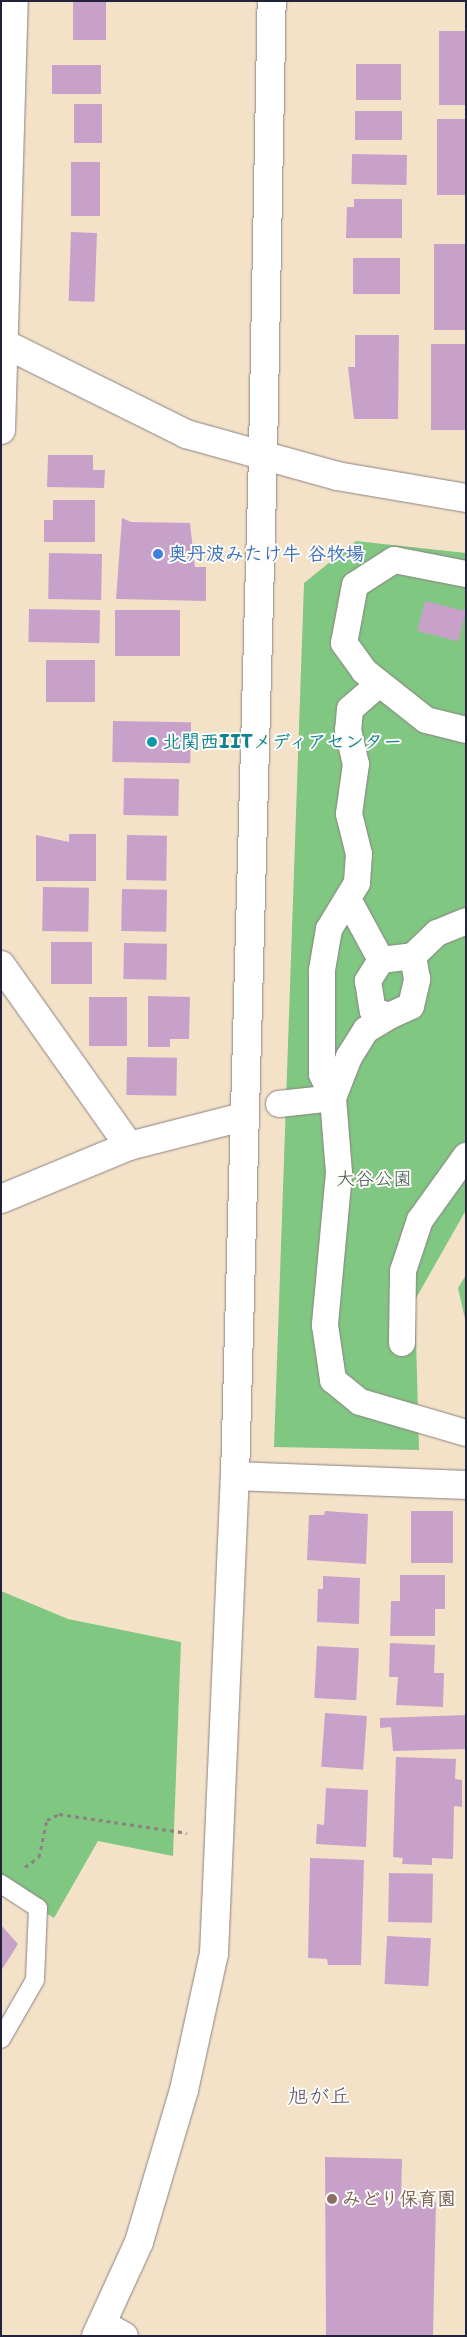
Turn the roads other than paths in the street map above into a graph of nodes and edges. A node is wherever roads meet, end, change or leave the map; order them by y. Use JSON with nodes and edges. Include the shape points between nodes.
{"nodes":[{"id":1,"x":14,"y":1,"type":"edge"},
{"id":2,"x":272,"y":1,"type":"edge"},
{"id":3,"x":7,"y":34,"type":"edge"},
{"id":4,"x":4,"y":343,"type":"edge"},
{"id":5,"x":1,"y":430,"type":"edge"},
{"id":6,"x":263,"y":453,"type":"junction"},
{"id":7,"x":466,"y":498,"type":"edge"},
{"id":8,"x":466,"y":574,"type":"edge"},
{"id":9,"x":379,"y":684,"type":"junction"},
{"id":10,"x":466,"y":730,"type":"edge"},
{"id":11,"x":349,"y":901,"type":"junction"},
{"id":12,"x":466,"y":921,"type":"edge"},
{"id":13,"x":413,"y":956,"type":"junction"},
{"id":14,"x":382,"y":960,"type":"junction"},
{"id":15,"x":1,"y":964,"type":"edge"},
{"id":16,"x":389,"y":1016,"type":"junction"},
{"id":17,"x":333,"y":1098,"type":"junction"},
{"id":18,"x":279,"y":1104,"type":"dead end"},
{"id":19,"x":243,"y":1117,"type":"junction"},
{"id":20,"x":129,"y":1146,"type":"junction"},
{"id":21,"x":466,"y":1156,"type":"edge"},
{"id":22,"x":1,"y":1199,"type":"edge"},
{"id":23,"x":402,"y":1343,"type":"dead end"},
{"id":24,"x":466,"y":1433,"type":"edge"},
{"id":25,"x":235,"y":1476,"type":"junction"},
{"id":26,"x":466,"y":1485,"type":"edge"},
{"id":27,"x":1,"y":1884,"type":"edge"},
{"id":28,"x":1,"y":2039,"type":"edge"},
{"id":29,"x":107,"y":2332,"type":"edge"}],
"edges":[{"from":1,"to":3,"type":"street"},
{"from":2,"to":6,"type":"street"},
{"from":3,"to":4,"type":"street"},
{"from":4,"to":5,"type":"street"},
{"from":4,"to":6,"type":"street","via":[[169,428]]},
{"from":6,"to":7,"type":"street","via":[[336,476]]},
{"from":6,"to":19,"type":"street"},
{"from":8,"to":9,"type":"street","via":[[394,560],[355,585],[344,643]]},
{"from":9,"to":10,"type":"street","via":[[426,720]]},
{"from":9,"to":11,"type":"street","via":[[350,709],[348,730],[356,764],[349,814],[359,854],[357,883]]},
{"from":11,"to":14,"type":"street"},
{"from":11,"to":17,"type":"street","via":[[330,929],[322,970],[322,1074]]},
{"from":12,"to":13,"type":"street","via":[[437,933]]},
{"from":13,"to":14,"type":"street"},
{"from":13,"to":16,"type":"street","via":[[417,980],[411,1006]]},
{"from":14,"to":16,"type":"street","via":[[368,981],[373,1011]]},
{"from":15,"to":20,"type":"street"},
{"from":16,"to":17,"type":"street","via":[[366,1030],[349,1057]]},
{"from":17,"to":18,"type":"street"},
{"from":17,"to":24,"type":"street","via":[[339,1173],[325,1325],[333,1380],[360,1402]]},
{"from":19,"to":20,"type":"street"},
{"from":19,"to":25,"type":"street"},
{"from":20,"to":22,"type":"street"},
{"from":21,"to":23,"type":"street","via":[[420,1220],[402,1272]]},
{"from":25,"to":26,"type":"street"},
{"from":25,"to":29,"type":"street","via":[[214,1954],[184,2090],[139,2242]]},
{"from":27,"to":28,"type":"lane","via":[[38,1908],[35,1980]]}]}
